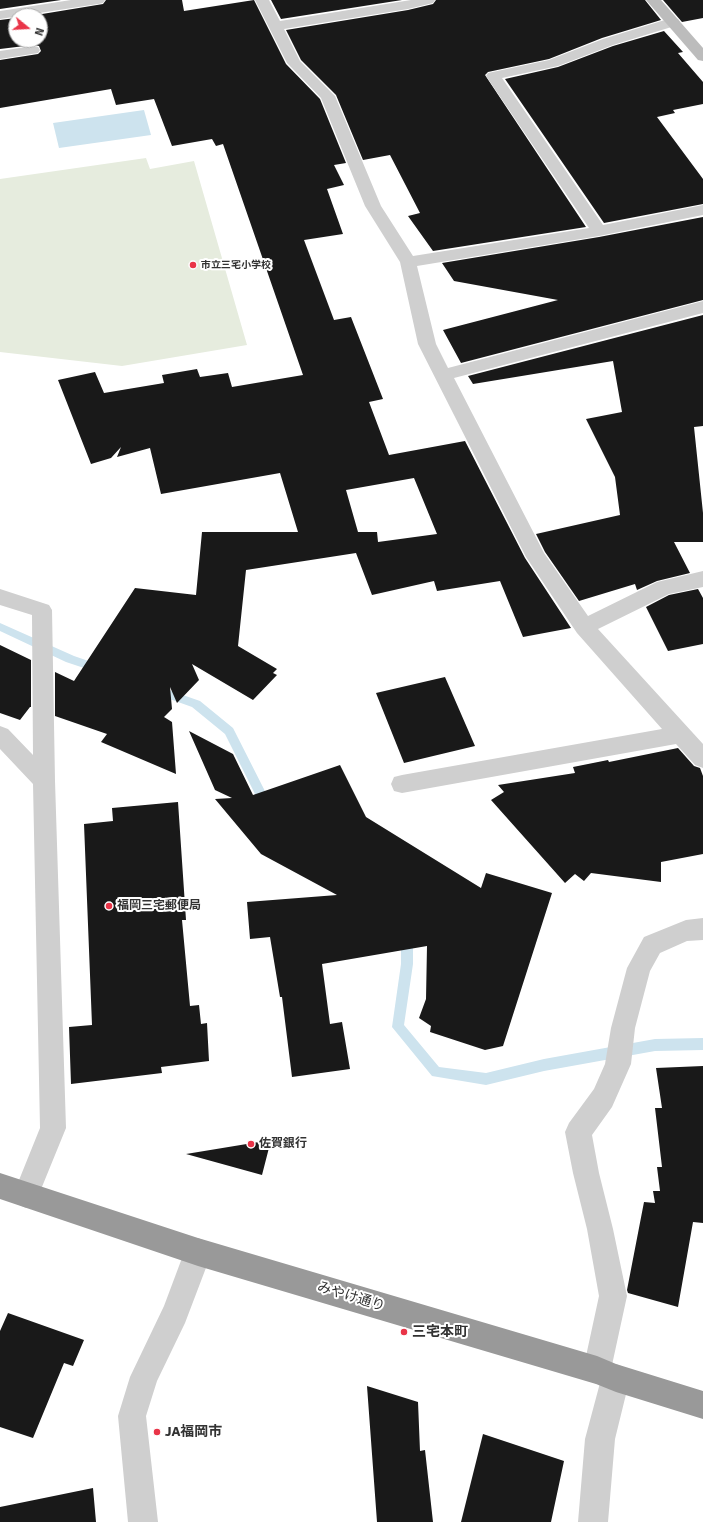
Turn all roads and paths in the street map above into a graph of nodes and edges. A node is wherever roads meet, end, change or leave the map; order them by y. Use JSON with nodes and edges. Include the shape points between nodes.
{"nodes":[{"id":1,"x":98,"y":0,"type":"edge"},
{"id":2,"x":262,"y":0,"type":"edge"},
{"id":3,"x":428,"y":0,"type":"edge"},
{"id":4,"x":653,"y":0,"type":"edge"},
{"id":5,"x":0,"y":15,"type":"edge"},
{"id":6,"x":672,"y":22,"type":"junction"},
{"id":7,"x":275,"y":26,"type":"junction"},
{"id":8,"x":33,"y":50,"type":"dead end"},
{"id":9,"x":0,"y":55,"type":"edge"},
{"id":10,"x":703,"y":57,"type":"edge"},
{"id":11,"x":703,"y":210,"type":"edge"},
{"id":12,"x":599,"y":231,"type":"junction"},
{"id":13,"x":408,"y":262,"type":"junction"},
{"id":14,"x":703,"y":307,"type":"edge"},
{"id":15,"x":444,"y":375,"type":"junction"},
{"id":16,"x":703,"y":580,"type":"edge"},
{"id":17,"x":0,"y":597,"type":"edge"},
{"id":18,"x":584,"y":627,"type":"junction"},
{"id":19,"x":681,"y":734,"type":"junction"},
{"id":20,"x":0,"y":735,"type":"edge"},
{"id":21,"x":703,"y":759,"type":"edge"},
{"id":22,"x":44,"y":781,"type":"junction"},
{"id":23,"x":402,"y":784,"type":"dead end"},
{"id":24,"x":703,"y":929,"type":"edge"},
{"id":25,"x":0,"y":1186,"type":"edge"},
{"id":26,"x":26,"y":1195,"type":"junction"},
{"id":27,"x":198,"y":1252,"type":"junction"},
{"id":28,"x":607,"y":1374,"type":"junction"},
{"id":29,"x":703,"y":1405,"type":"edge"},
{"id":30,"x":143,"y":1522,"type":"edge"},
{"id":31,"x":593,"y":1522,"type":"edge"}],
"edges":[{"from":1,"to":5,"type":"street"},
{"from":2,"to":7,"type":"street"},
{"from":3,"to":7,"type":"street"},
{"from":4,"to":6,"type":"street"},
{"from":6,"to":10,"type":"street"},
{"from":6,"to":12,"type":"street","via":[[553,62],[493,76]]},
{"from":7,"to":13,"type":"street","via":[[294,63],[328,96],[373,206]]},
{"from":8,"to":9,"type":"street"},
{"from":11,"to":12,"type":"street"},
{"from":12,"to":13,"type":"street"},
{"from":13,"to":15,"type":"street","via":[[427,344]]},
{"from":14,"to":15,"type":"street"},
{"from":15,"to":18,"type":"street","via":[[536,556]]},
{"from":16,"to":18,"type":"street","via":[[664,587]]},
{"from":17,"to":22,"type":"street","via":[[42,610]]},
{"from":18,"to":19,"type":"street"},
{"from":19,"to":21,"type":"street"},
{"from":19,"to":23,"type":"street"},
{"from":20,"to":22,"type":"street"},
{"from":22,"to":26,"type":"street","via":[[53,1128]]},
{"from":24,"to":28,"type":"street","via":[[686,931],[652,945],[639,968],[623,1028],[618,1064],[603,1098],[578,1132],[613,1296]]},
{"from":25,"to":26,"type":"highway","name":"みやけ通り"},
{"from":26,"to":27,"type":"highway","name":"みやけ通り"},
{"from":27,"to":28,"type":"highway","name":"みやけ通り"},
{"from":27,"to":30,"type":"street","via":[[175,1313],[144,1377],[132,1416]]},
{"from":28,"to":29,"type":"highway","name":"みやけ通り"},
{"from":28,"to":31,"type":"street"}]}
